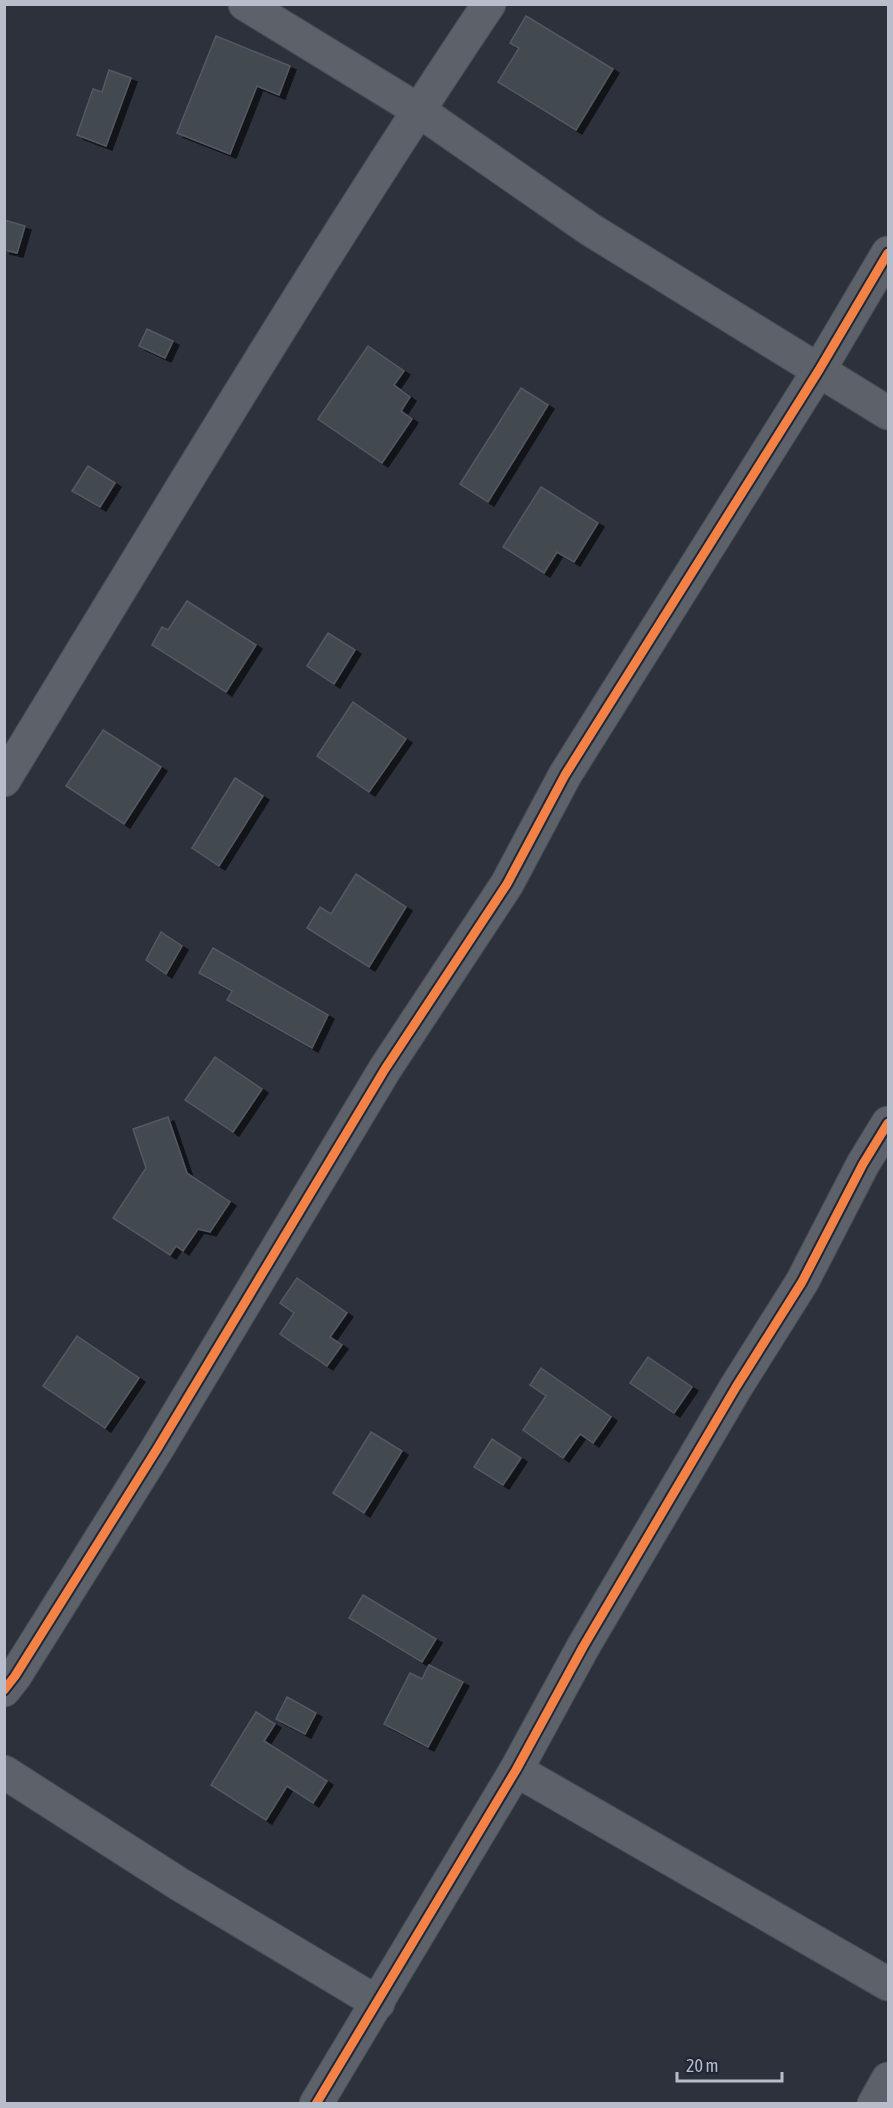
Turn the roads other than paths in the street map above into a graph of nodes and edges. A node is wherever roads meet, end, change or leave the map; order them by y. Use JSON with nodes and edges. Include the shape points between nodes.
{"nodes":[{"id":1,"x":245,"y":4,"type":"edge"},
{"id":2,"x":489,"y":4,"type":"edge"},
{"id":3,"x":418,"y":110,"type":"junction"},
{"id":4,"x":888,"y":253,"type":"edge"},
{"id":5,"x":819,"y":370,"type":"junction"},
{"id":6,"x":888,"y":413,"type":"edge"},
{"id":7,"x":4,"y":780,"type":"edge"},
{"id":8,"x":888,"y":1123,"type":"edge"},
{"id":9,"x":4,"y":1690,"type":"edge"},
{"id":10,"x":516,"y":1770,"type":"junction"},
{"id":11,"x":4,"y":1772,"type":"edge"},
{"id":12,"x":888,"y":1984,"type":"edge"},
{"id":13,"x":378,"y":2003,"type":"junction"},
{"id":14,"x":888,"y":2079,"type":"edge"},
{"id":15,"x":316,"y":2103,"type":"edge"},
{"id":16,"x":874,"y":2103,"type":"edge"}],
"edges":[{"from":1,"to":3,"type":"street"},
{"from":2,"to":3,"type":"street"},
{"from":3,"to":5,"type":"street","via":[[591,230]]},
{"from":3,"to":7,"type":"street"},
{"from":4,"to":5,"type":"street"},
{"from":5,"to":6,"type":"street"},
{"from":5,"to":9,"type":"street","via":[[565,775],[507,884],[384,1069],[158,1449]]},
{"from":8,"to":10,"type":"street","via":[[802,1282],[583,1647]]},
{"from":10,"to":12,"type":"street"},
{"from":10,"to":13,"type":"street"},
{"from":11,"to":13,"type":"street","via":[[179,1884]]},
{"from":13,"to":15,"type":"street"},
{"from":14,"to":16,"type":"street"}]}
